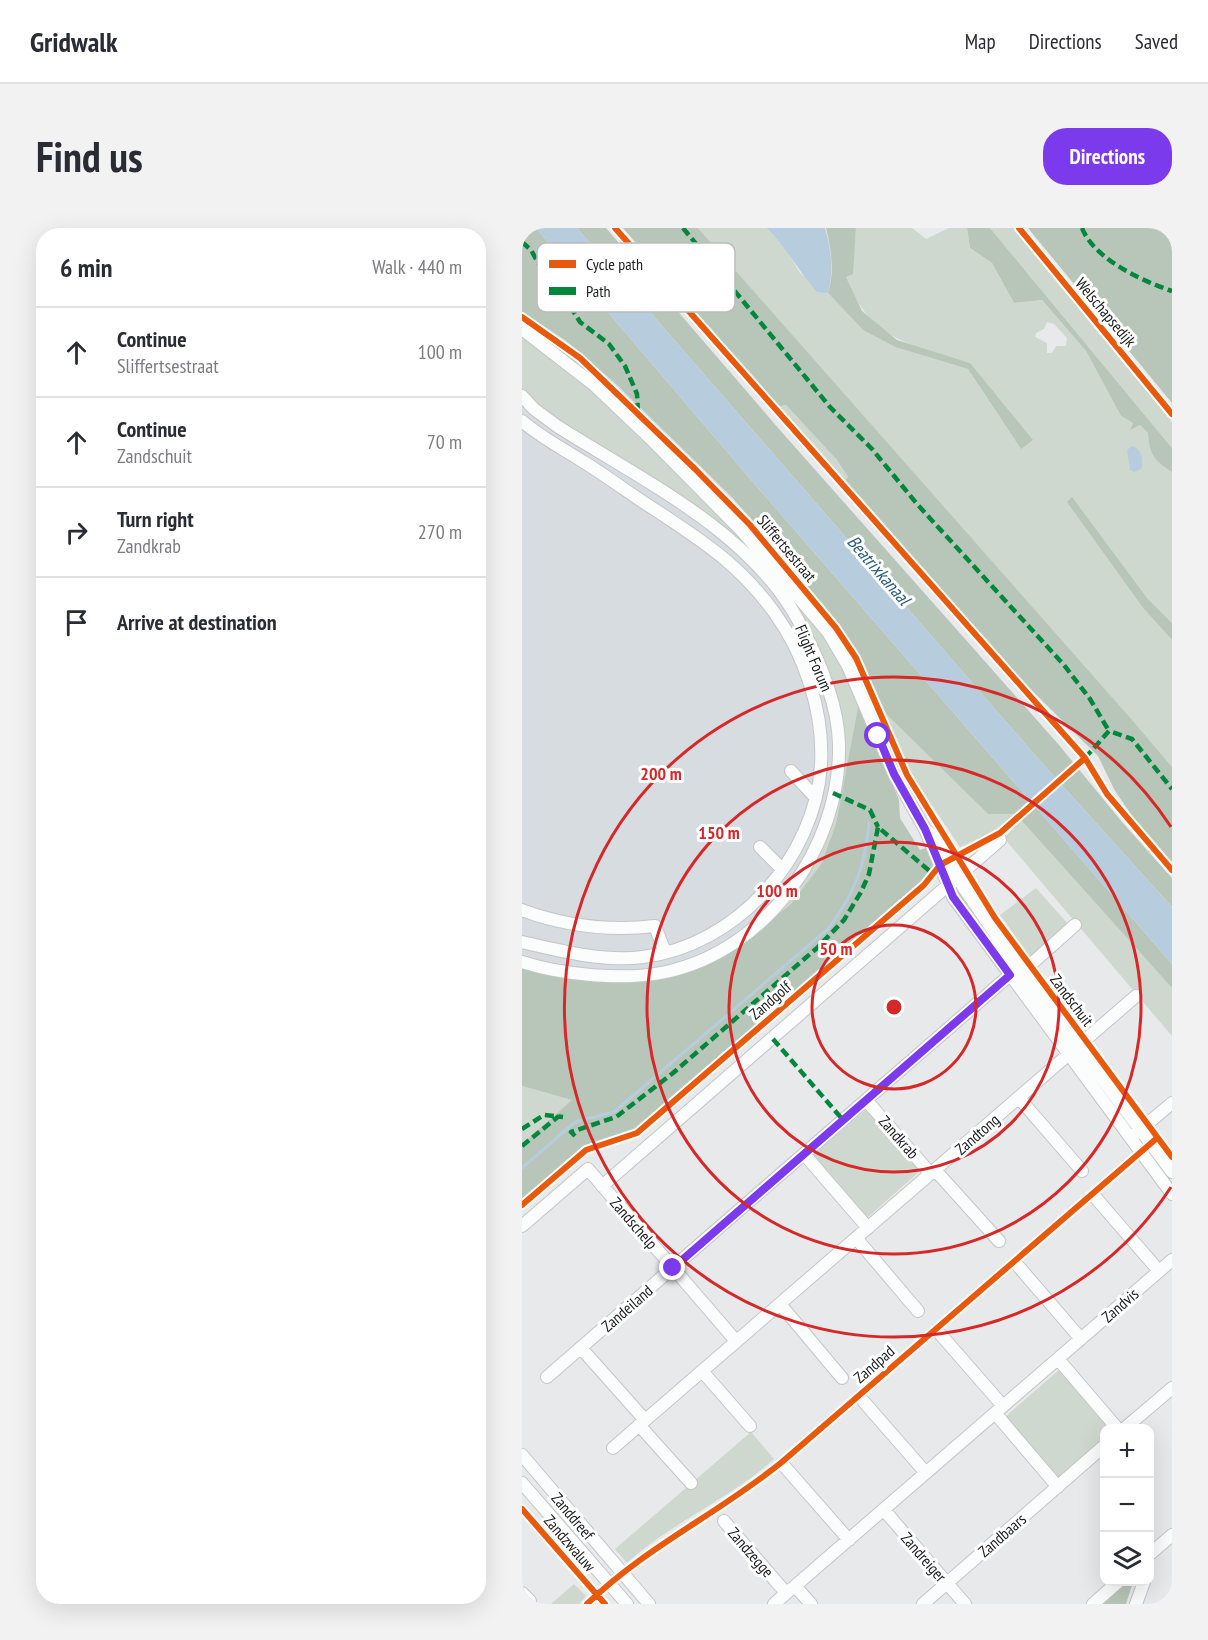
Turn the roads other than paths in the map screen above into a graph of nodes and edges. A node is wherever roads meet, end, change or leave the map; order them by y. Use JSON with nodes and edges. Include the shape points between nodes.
{"nodes":[{"id":1,"x":522,"y":329,"type":"edge"},
{"id":2,"x":522,"y":396,"type":"edge"},
{"id":3,"x":522,"y":421,"type":"edge"},
{"id":4,"x":693,"y":512,"type":"junction"},
{"id":5,"x":697,"y":536,"type":"junction"},
{"id":6,"x":727,"y":537,"type":"junction"},
{"id":7,"x":791,"y":771,"type":"dead end"},
{"id":8,"x":815,"y":797,"type":"junction"},
{"id":9,"x":925,"y":829,"type":"junction"},
{"id":10,"x":1000,"y":840,"type":"dead end"},
{"id":11,"x":760,"y":847,"type":"dead end"},
{"id":12,"x":782,"y":869,"type":"junction"},
{"id":13,"x":958,"y":877,"type":"junction"},
{"id":14,"x":948,"y":885,"type":"junction"},
{"id":15,"x":522,"y":910,"type":"edge"},
{"id":16,"x":1075,"y":925,"type":"dead end"},
{"id":17,"x":522,"y":943,"type":"edge"},
{"id":18,"x":665,"y":952,"type":"junction"},
{"id":19,"x":522,"y":962,"type":"edge"},
{"id":20,"x":537,"y":966,"type":"junction"},
{"id":21,"x":1016,"y":973,"type":"junction"},
{"id":22,"x":1136,"y":996,"type":"dead end"},
{"id":23,"x":1077,"y":1046,"type":"junction"},
{"id":24,"x":1068,"y":1056,"type":"junction"},
{"id":25,"x":1019,"y":1098,"type":"junction"},
{"id":26,"x":866,"y":1100,"type":"junction"},
{"id":27,"x":1172,"y":1103,"type":"edge"},
{"id":28,"x":1135,"y":1133,"type":"junction"},
{"id":29,"x":804,"y":1154,"type":"junction"},
{"id":30,"x":1082,"y":1171,"type":"dead end"},
{"id":31,"x":933,"y":1172,"type":"junction"},
{"id":32,"x":1172,"y":1172,"type":"edge"},
{"id":33,"x":602,"y":1186,"type":"junction"},
{"id":34,"x":1172,"y":1194,"type":"edge"},
{"id":35,"x":1095,"y":1197,"type":"dead end"},
{"id":36,"x":522,"y":1226,"type":"edge"},
{"id":37,"x":868,"y":1228,"type":"junction"},
{"id":38,"x":856,"y":1238,"type":"junction"},
{"id":39,"x":999,"y":1241,"type":"dead end"},
{"id":40,"x":1172,"y":1260,"type":"edge"},
{"id":41,"x":673,"y":1268,"type":"junction"},
{"id":42,"x":1019,"y":1268,"type":"dead end"},
{"id":43,"x":1159,"y":1271,"type":"junction"},
{"id":44,"x":780,"y":1304,"type":"junction"},
{"id":45,"x":918,"y":1311,"type":"dead end"},
{"id":46,"x":941,"y":1335,"type":"dead end"},
{"id":47,"x":1081,"y":1339,"type":"junction"},
{"id":48,"x":736,"y":1341,"type":"junction"},
{"id":49,"x":581,"y":1348,"type":"junction"},
{"id":50,"x":1058,"y":1359,"type":"junction"},
{"id":51,"x":702,"y":1371,"type":"junction"},
{"id":52,"x":547,"y":1377,"type":"dead end"},
{"id":53,"x":842,"y":1378,"type":"dead end"},
{"id":54,"x":1172,"y":1388,"type":"edge"},
{"id":55,"x":864,"y":1402,"type":"dead end"},
{"id":56,"x":999,"y":1410,"type":"junction"},
{"id":57,"x":642,"y":1423,"type":"junction"},
{"id":58,"x":1114,"y":1424,"type":"edge"},
{"id":59,"x":1130,"y":1424,"type":"edge"},
{"id":60,"x":750,"y":1426,"type":"dead end"},
{"id":61,"x":613,"y":1448,"type":"dead end"},
{"id":62,"x":1100,"y":1450,"type":"edge"},
{"id":63,"x":522,"y":1455,"type":"edge"},
{"id":64,"x":785,"y":1467,"type":"dead end"},
{"id":65,"x":927,"y":1473,"type":"junction"},
{"id":66,"x":522,"y":1482,"type":"edge"},
{"id":67,"x":691,"y":1484,"type":"dead end"},
{"id":68,"x":1058,"y":1487,"type":"junction"},
{"id":69,"x":884,"y":1510,"type":"junction"},
{"id":70,"x":724,"y":1521,"type":"dead end"},
{"id":71,"x":1172,"y":1535,"type":"edge"},
{"id":72,"x":849,"y":1540,"type":"junction"},
{"id":73,"x":1154,"y":1550,"type":"edge"},
{"id":74,"x":947,"y":1583,"type":"junction"},
{"id":75,"x":1113,"y":1586,"type":"edge"},
{"id":76,"x":1142,"y":1586,"type":"edge"},
{"id":77,"x":791,"y":1589,"type":"junction"},
{"id":78,"x":627,"y":1604,"type":"edge"},
{"id":79,"x":649,"y":1604,"type":"edge"},
{"id":80,"x":774,"y":1604,"type":"edge"},
{"id":81,"x":811,"y":1604,"type":"edge"},
{"id":82,"x":922,"y":1604,"type":"edge"},
{"id":83,"x":965,"y":1604,"type":"edge"},
{"id":84,"x":1093,"y":1604,"type":"edge"},
{"id":85,"x":1136,"y":1604,"type":"edge"}],
"edges":[{"from":1,"to":9,"type":"street","name":"Sliffertsestraat","via":[[593,384],[653,441],[742,531],[828,632],[848,666],[894,774]]},
{"from":2,"to":4,"type":"street","name":"Flight Forum","via":[[557,426]]},
{"from":3,"to":5,"type":"street","name":"Flight Forum"},
{"from":4,"to":5,"type":"street"},
{"from":4,"to":6,"type":"street","name":"Flight Forum"},
{"from":5,"to":6,"type":"street"},
{"from":5,"to":8,"type":"street","name":"Flight Forum","via":[[749,582],[774,612],[796,651],[812,687],[819,727],[821,766]]},
{"from":6,"to":20,"type":"street","name":"Flight Forum","via":[[778,591],[798,619],[824,674],[835,714],[839,744],[833,793],[810,860],[782,900],[750,933],[706,958],[665,972],[598,976]]},
{"from":7,"to":8,"type":"street"},
{"from":8,"to":12,"type":"street","name":"Flight Forum","via":[[807,825]]},
{"from":9,"to":13,"type":"street","name":"Sliffertsestraat","via":[[937,839]]},
{"from":9,"to":14,"type":"street","name":"Sliffertsestraat"},
{"from":10,"to":13,"type":"street","name":"Zandgolf"},
{"from":11,"to":12,"type":"street"},
{"from":12,"to":18,"type":"street","name":"Flight Forum","via":[[754,903],[721,929]]},
{"from":13,"to":14,"type":"street","name":"Zandgolf"},
{"from":13,"to":21,"type":"street","name":"Zandschuit"},
{"from":14,"to":21,"type":"street","name":"Zandschuit","via":[[953,897]]},
{"from":14,"to":33,"type":"street","name":"Zandgolf"},
{"from":15,"to":18,"type":"street","via":[[556,921],[602,928],[655,926]]},
{"from":16,"to":21,"type":"street","name":"Zandkrab"},
{"from":17,"to":18,"type":"street","name":"Flight Forum","via":[[583,956],[642,957]]},
{"from":17,"to":20,"type":"street"},
{"from":19,"to":20,"type":"street","name":"Flight Forum"},
{"from":21,"to":23,"type":"street","name":"Zandschuit"},
{"from":21,"to":24,"type":"street","name":"Zandschuit"},
{"from":21,"to":26,"type":"street","name":"Zandkrab"},
{"from":22,"to":23,"type":"street","name":"Zandtong"},
{"from":23,"to":24,"type":"street","name":"Zandtong"},
{"from":23,"to":28,"type":"street","name":"Zandschuit"},
{"from":24,"to":25,"type":"street","name":"Zandtong"},
{"from":24,"to":28,"type":"street","name":"Zandschuit"},
{"from":25,"to":30,"type":"street"},
{"from":25,"to":31,"type":"street","name":"Zandtong"},
{"from":26,"to":29,"type":"street","name":"Zandkrab"},
{"from":26,"to":31,"type":"street","name":"Zandkrab"},
{"from":27,"to":28,"type":"street"},
{"from":28,"to":32,"type":"street","name":"Zandschuit"},
{"from":28,"to":34,"type":"street","name":"Zandschuit"},
{"from":29,"to":37,"type":"street"},
{"from":29,"to":41,"type":"street","name":"Zandkrab"},
{"from":31,"to":37,"type":"street","name":"Zandtong"},
{"from":31,"to":39,"type":"street"},
{"from":33,"to":36,"type":"street","via":[[588,1169]]},
{"from":33,"to":41,"type":"street","name":"Zandschelp"},
{"from":35,"to":43,"type":"street"},
{"from":37,"to":38,"type":"street","name":"Zandtong"},
{"from":38,"to":44,"type":"street","name":"Zandtong"},
{"from":38,"to":45,"type":"street"},
{"from":40,"to":43,"type":"street","name":"Zandvis"},
{"from":41,"to":48,"type":"street","name":"Zandschelp"},
{"from":41,"to":49,"type":"street","name":"Zandeiland"},
{"from":42,"to":47,"type":"street"},
{"from":43,"to":47,"type":"street","name":"Zandvis"},
{"from":44,"to":48,"type":"street","name":"Zandtong"},
{"from":44,"to":53,"type":"street"},
{"from":46,"to":56,"type":"street"},
{"from":47,"to":50,"type":"street","name":"Zandvis"},
{"from":48,"to":51,"type":"street"},
{"from":49,"to":52,"type":"street","name":"Zandeiland"},
{"from":49,"to":57,"type":"street"},
{"from":50,"to":56,"type":"street","name":"Zandvis"},
{"from":50,"to":58,"type":"street"},
{"from":51,"to":57,"type":"street"},
{"from":51,"to":60,"type":"street"},
{"from":54,"to":59,"type":"street"},
{"from":55,"to":65,"type":"street"},
{"from":56,"to":65,"type":"street","name":"Zandvis"},
{"from":56,"to":68,"type":"street"},
{"from":57,"to":61,"type":"street"},
{"from":57,"to":67,"type":"street"},
{"from":62,"to":68,"type":"street","name":"Zandbaars"},
{"from":63,"to":79,"type":"street","name":"Zanddreef"},
{"from":64,"to":72,"type":"street"},
{"from":65,"to":69,"type":"street","name":"Zandvis"},
{"from":66,"to":78,"type":"street","name":"Zanddreef"},
{"from":68,"to":74,"type":"street","name":"Zandbaars"},
{"from":69,"to":72,"type":"street","name":"Zandzegge"},
{"from":69,"to":74,"type":"street","name":"Zandreiger"},
{"from":70,"to":77,"type":"street","name":"Zandzegge"},
{"from":71,"to":73,"type":"street"},
{"from":72,"to":77,"type":"street","name":"Zandzegge"},
{"from":74,"to":82,"type":"street"},
{"from":74,"to":83,"type":"street","name":"Zandreiger"},
{"from":75,"to":84,"type":"street"},
{"from":76,"to":85,"type":"street"},
{"from":77,"to":80,"type":"street","name":"Zandzegge"},
{"from":77,"to":81,"type":"street","name":"Zandzegge"}]}
